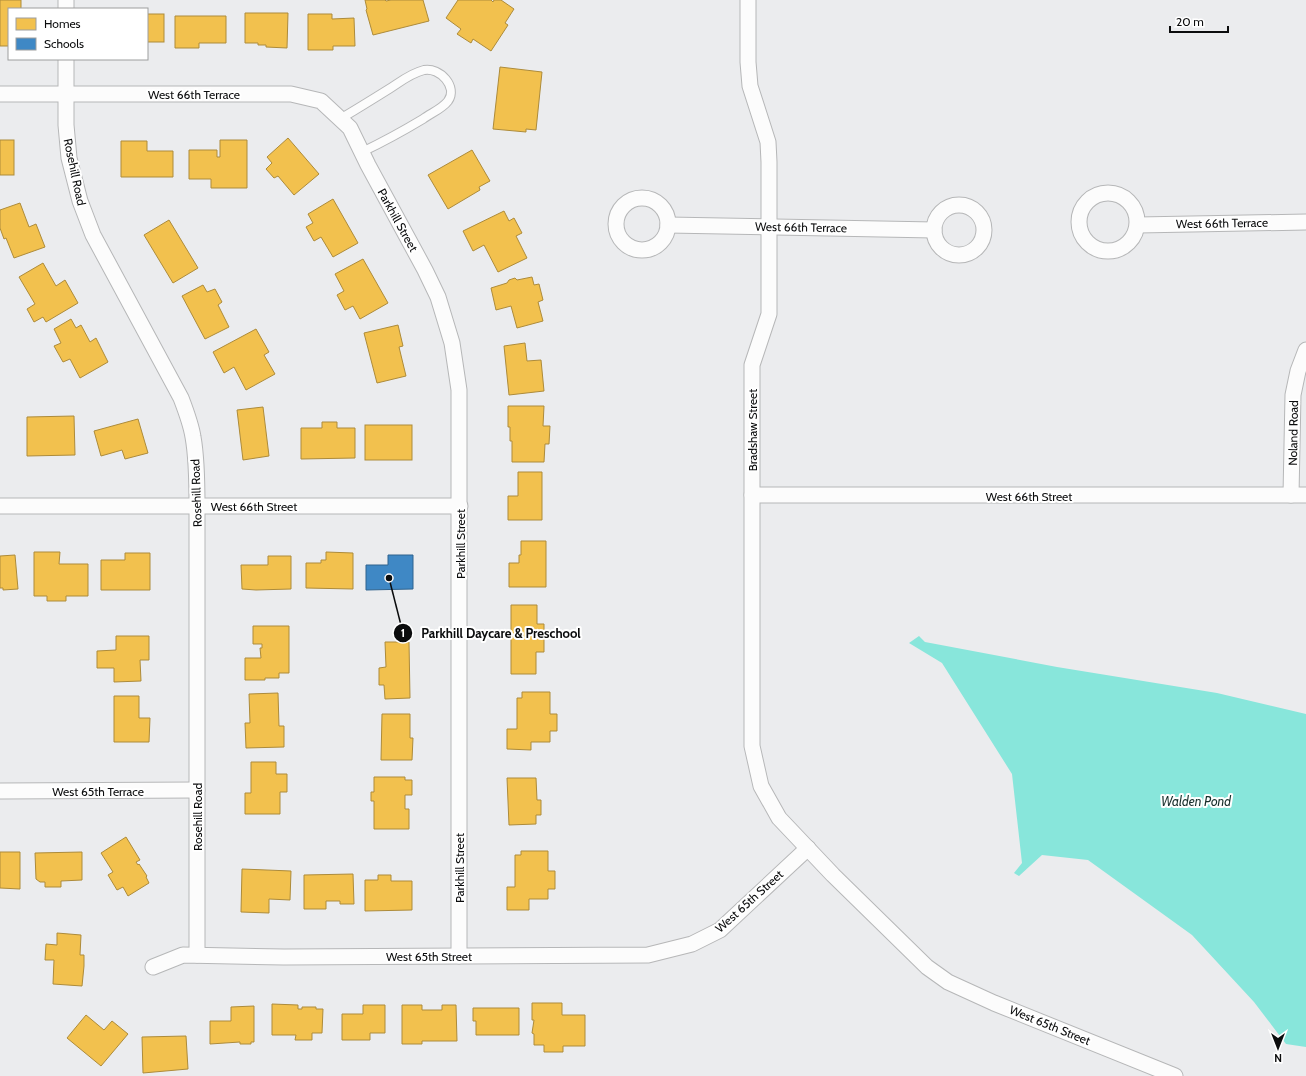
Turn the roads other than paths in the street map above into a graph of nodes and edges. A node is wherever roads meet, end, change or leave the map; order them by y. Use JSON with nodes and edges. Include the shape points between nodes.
{"nodes":[{"id":1,"x":748,"y":0,"type":"edge"},
{"id":2,"x":66,"y":60,"type":"edge"},
{"id":3,"x":0,"y":94,"type":"edge"},
{"id":4,"x":66,"y":94,"type":"junction"},
{"id":5,"x":340,"y":119,"type":"junction"},
{"id":6,"x":362,"y":152,"type":"junction"},
{"id":7,"x":1306,"y":222,"type":"edge"},
{"id":8,"x":668,"y":225,"type":"dead end"},
{"id":9,"x":1138,"y":225,"type":"dead end"},
{"id":10,"x":770,"y":226,"type":"junction"},
{"id":11,"x":934,"y":230,"type":"dead end"},
{"id":12,"x":1306,"y":350,"type":"edge"},
{"id":13,"x":752,"y":495,"type":"junction"},
{"id":14,"x":1299,"y":495,"type":"edge"},
{"id":15,"x":0,"y":506,"type":"edge"},
{"id":16,"x":197,"y":506,"type":"junction"},
{"id":17,"x":460,"y":506,"type":"junction"},
{"id":18,"x":197,"y":790,"type":"junction"},
{"id":19,"x":0,"y":791,"type":"edge"},
{"id":20,"x":808,"y":848,"type":"junction"},
{"id":21,"x":197,"y":955,"type":"junction"},
{"id":22,"x":459,"y":956,"type":"junction"},
{"id":23,"x":152,"y":968,"type":"dead end"},
{"id":24,"x":1175,"y":1076,"type":"edge"}],
"edges":[{"from":1,"to":10,"type":"street","name":"Bradshaw Street","via":[[750,86],[768,142]]},
{"from":2,"to":4,"type":"street","name":"Rosehill Road"},
{"from":3,"to":4,"type":"street","name":"West 66th Terrace"},
{"from":4,"to":5,"type":"street","name":"West 66th Terrace","via":[[291,94],[321,101]]},
{"from":4,"to":16,"type":"street","name":"Rosehill Road","via":[[69,158],[80,201],[93,235],[181,398],[193,437]]},
{"from":5,"to":6,"type":"street","name":"West 66th Terrace","via":[[350,128]]},
{"from":5,"to":6,"type":"lane","via":[[424,70],[438,73],[449,84],[449,100],[442,107],[393,137]]},
{"from":6,"to":17,"type":"street","name":"Parkhill Street","via":[[438,297],[452,343],[459,390]]},
{"from":7,"to":9,"type":"street","name":"West 66th Terrace"},
{"from":8,"to":10,"type":"street","name":"West 66th Terrace"},
{"from":10,"to":11,"type":"street","name":"West 66th Terrace"},
{"from":10,"to":13,"type":"street","name":"Bradshaw Street","via":[[769,314],[752,365]]},
{"from":12,"to":14,"type":"street","name":"Noland Road","via":[[1293,395]]},
{"from":13,"to":14,"type":"street","name":"West 66th Street"},
{"from":13,"to":20,"type":"street","name":"Bradshaw Street","via":[[752,746],[761,786],[779,818]]},
{"from":15,"to":16,"type":"street","name":"West 66th Street"},
{"from":16,"to":17,"type":"street","name":"West 66th Street"},
{"from":16,"to":18,"type":"street","name":"Rosehill Road"},
{"from":17,"to":22,"type":"street","name":"Parkhill Street"},
{"from":18,"to":19,"type":"street","name":"West 65th Terrace"},
{"from":18,"to":21,"type":"street","name":"Rosehill Road"},
{"from":20,"to":22,"type":"street","name":"West 65th Street","via":[[720,930],[692,944],[648,955]]},
{"from":20,"to":24,"type":"street","name":"West 65th Street","via":[[927,967],[948,982]]},
{"from":21,"to":22,"type":"street","name":"West 65th Street"},
{"from":21,"to":23,"type":"street","name":"West 65th Street","via":[[184,955]]}]}
